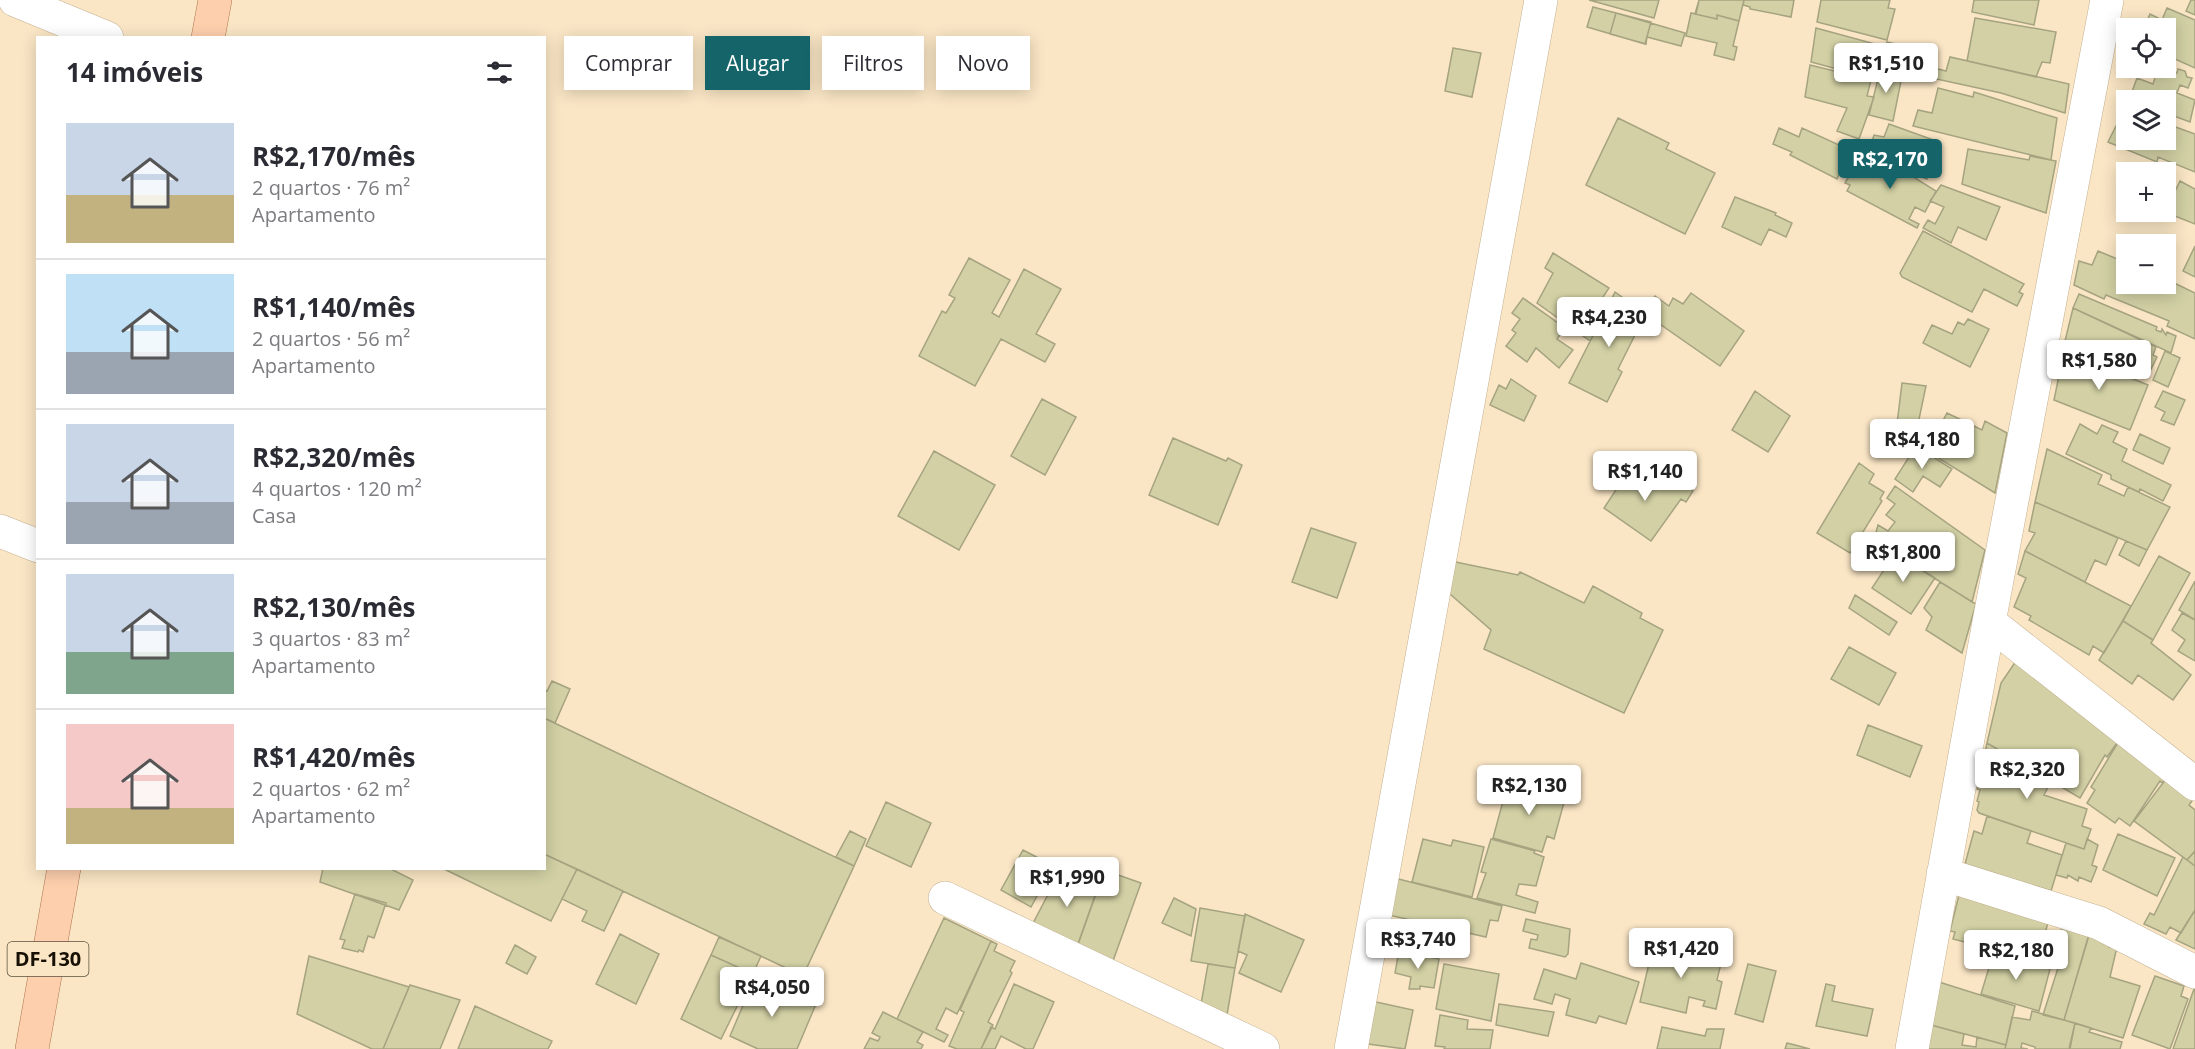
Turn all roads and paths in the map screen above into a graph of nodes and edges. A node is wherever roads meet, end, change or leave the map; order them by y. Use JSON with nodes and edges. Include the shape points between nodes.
{"nodes":[{"id":1,"x":15,"y":0,"type":"edge"},
{"id":2,"x":215,"y":0,"type":"edge"},
{"id":3,"x":1541,"y":0,"type":"edge"},
{"id":4,"x":2107,"y":0,"type":"edge"},
{"id":5,"x":102,"y":36,"type":"edge"},
{"id":6,"x":208,"y":36,"type":"edge"},
{"id":7,"x":0,"y":531,"type":"edge"},
{"id":8,"x":36,"y":545,"type":"edge"},
{"id":9,"x":1989,"y":622,"type":"junction"},
{"id":10,"x":2190,"y":769,"type":"edge"},
{"id":11,"x":64,"y":870,"type":"edge"},
{"id":12,"x":1943,"y":874,"type":"junction"},
{"id":13,"x":945,"y":898,"type":"dead end"},
{"id":14,"x":2195,"y":972,"type":"edge"},
{"id":15,"x":32,"y":1049,"type":"edge"},
{"id":16,"x":1263,"y":1049,"type":"edge"},
{"id":17,"x":1351,"y":1049,"type":"edge"},
{"id":18,"x":1912,"y":1049,"type":"edge"}],
"edges":[{"from":1,"to":5,"type":"street"},
{"from":2,"to":6,"type":"main road"},
{"from":3,"to":17,"type":"street"},
{"from":4,"to":9,"type":"street"},
{"from":7,"to":8,"type":"street"},
{"from":9,"to":10,"type":"street"},
{"from":9,"to":12,"type":"street"},
{"from":11,"to":15,"type":"main road","number":"DF-130"},
{"from":12,"to":14,"type":"street","via":[[2099,923]]},
{"from":12,"to":18,"type":"street"},
{"from":13,"to":16,"type":"street"}]}
